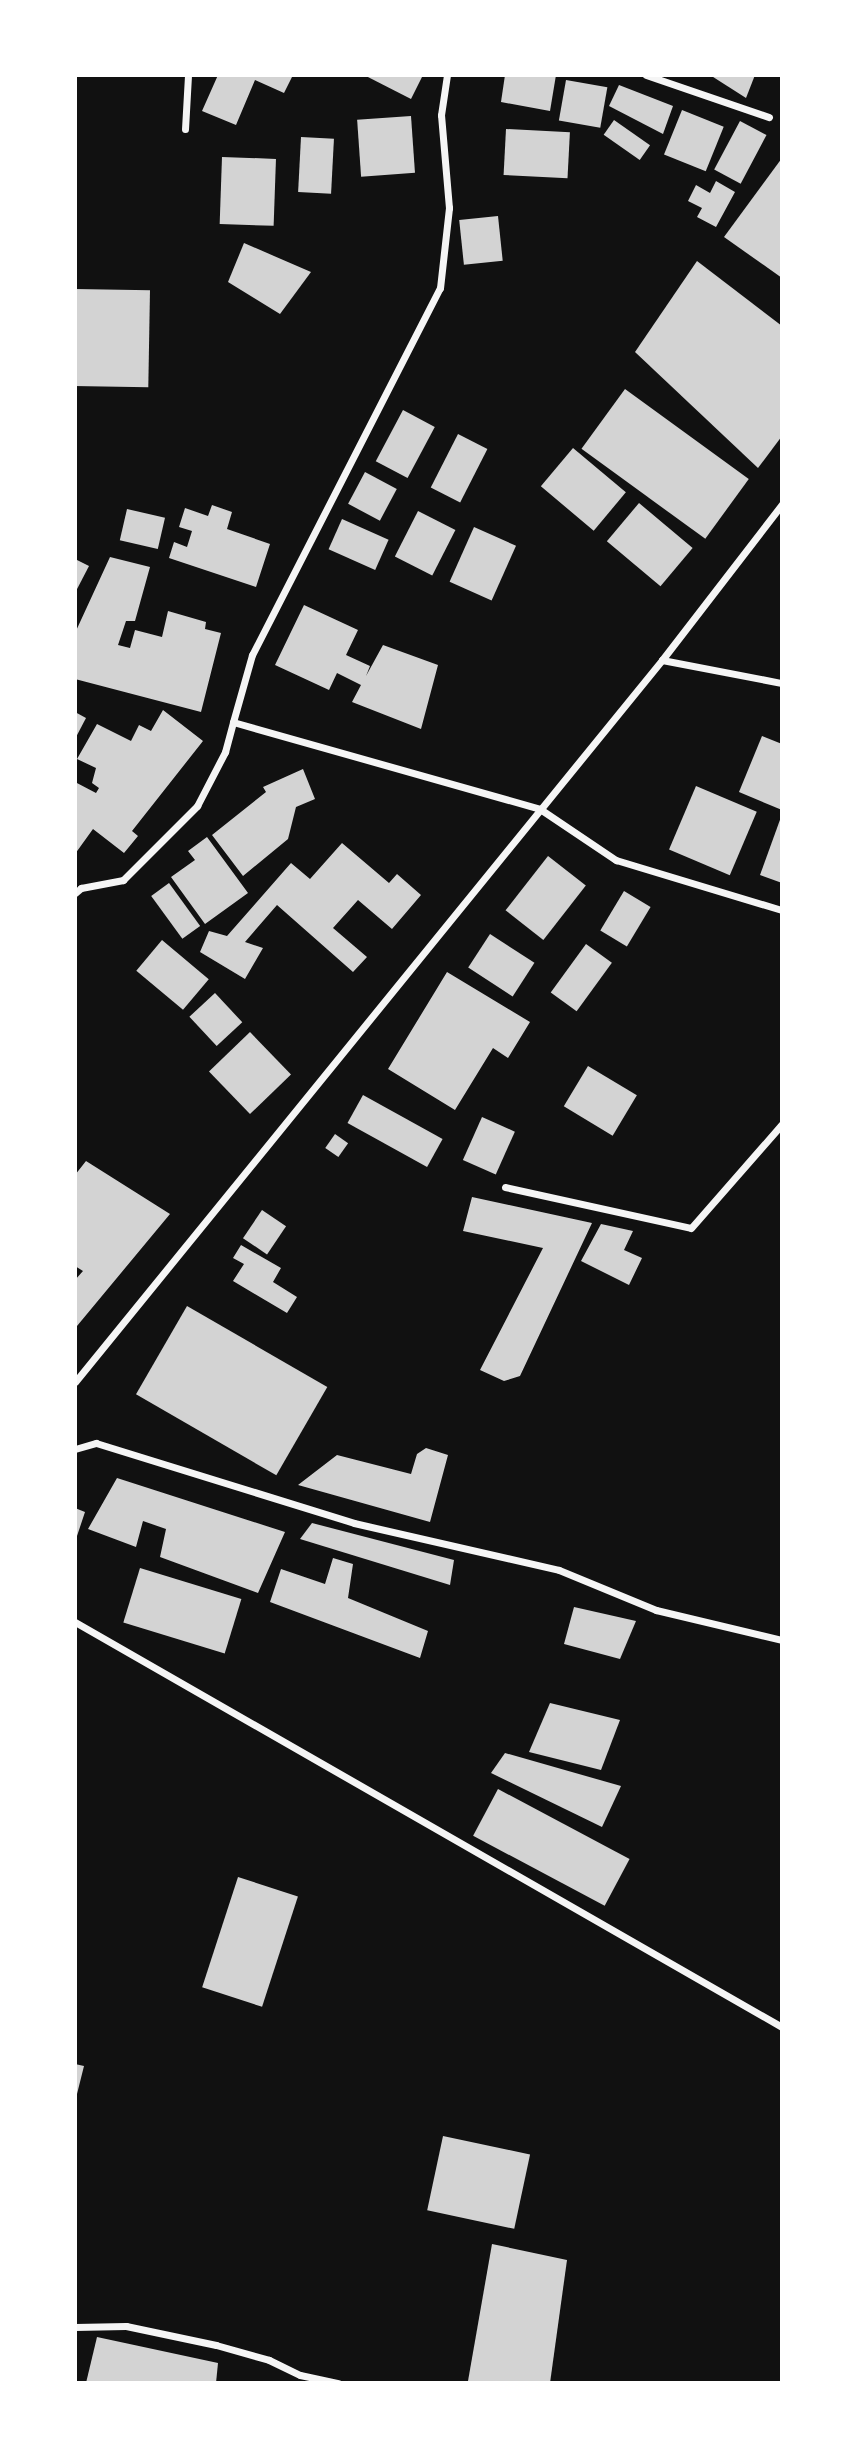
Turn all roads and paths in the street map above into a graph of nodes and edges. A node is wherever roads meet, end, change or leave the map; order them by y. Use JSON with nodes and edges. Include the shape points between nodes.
{"nodes":[{"id":1,"x":188,"y":75,"type":"edge"},
{"id":2,"x":447,"y":75,"type":"edge"},
{"id":3,"x":646,"y":75,"type":"edge"},
{"id":4,"x":769,"y":117,"type":"dead end"},
{"id":5,"x":185,"y":129,"type":"dead end"},
{"id":6,"x":782,"y":504,"type":"edge"},
{"id":7,"x":662,"y":660,"type":"junction"},
{"id":8,"x":782,"y":683,"type":"edge"},
{"id":9,"x":233,"y":722,"type":"junction"},
{"id":10,"x":540,"y":808,"type":"junction"},
{"id":11,"x":77,"y":888,"type":"edge"},
{"id":12,"x":782,"y":910,"type":"edge"},
{"id":13,"x":782,"y":1125,"type":"edge"},
{"id":14,"x":505,"y":1187,"type":"dead end"},
{"id":15,"x":75,"y":1382,"type":"edge"},
{"id":16,"x":75,"y":1449,"type":"edge"},
{"id":17,"x":75,"y":1622,"type":"edge"},
{"id":18,"x":782,"y":1640,"type":"edge"},
{"id":19,"x":782,"y":2027,"type":"edge"},
{"id":20,"x":75,"y":2327,"type":"edge"},
{"id":21,"x":338,"y":2383,"type":"edge"}],
"edges":[{"from":1,"to":5,"type":"street"},
{"from":2,"to":9,"type":"street","via":[[441,114],[449,208],[440,288],[251,655]]},
{"from":3,"to":4,"type":"street"},
{"from":6,"to":7,"type":"street"},
{"from":7,"to":8,"type":"street"},
{"from":7,"to":10,"type":"street"},
{"from":9,"to":10,"type":"street"},
{"from":9,"to":11,"type":"street","via":[[225,752],[197,806],[123,880]]},
{"from":10,"to":12,"type":"street","via":[[616,860]]},
{"from":10,"to":15,"type":"street"},
{"from":13,"to":14,"type":"street","via":[[691,1228]]},
{"from":16,"to":18,"type":"street","via":[[96,1443],[354,1523],[559,1570],[656,1610]]},
{"from":17,"to":19,"type":"street"},
{"from":20,"to":21,"type":"street","via":[[127,2326],[216,2345],[269,2360],[300,2375]]}]}
